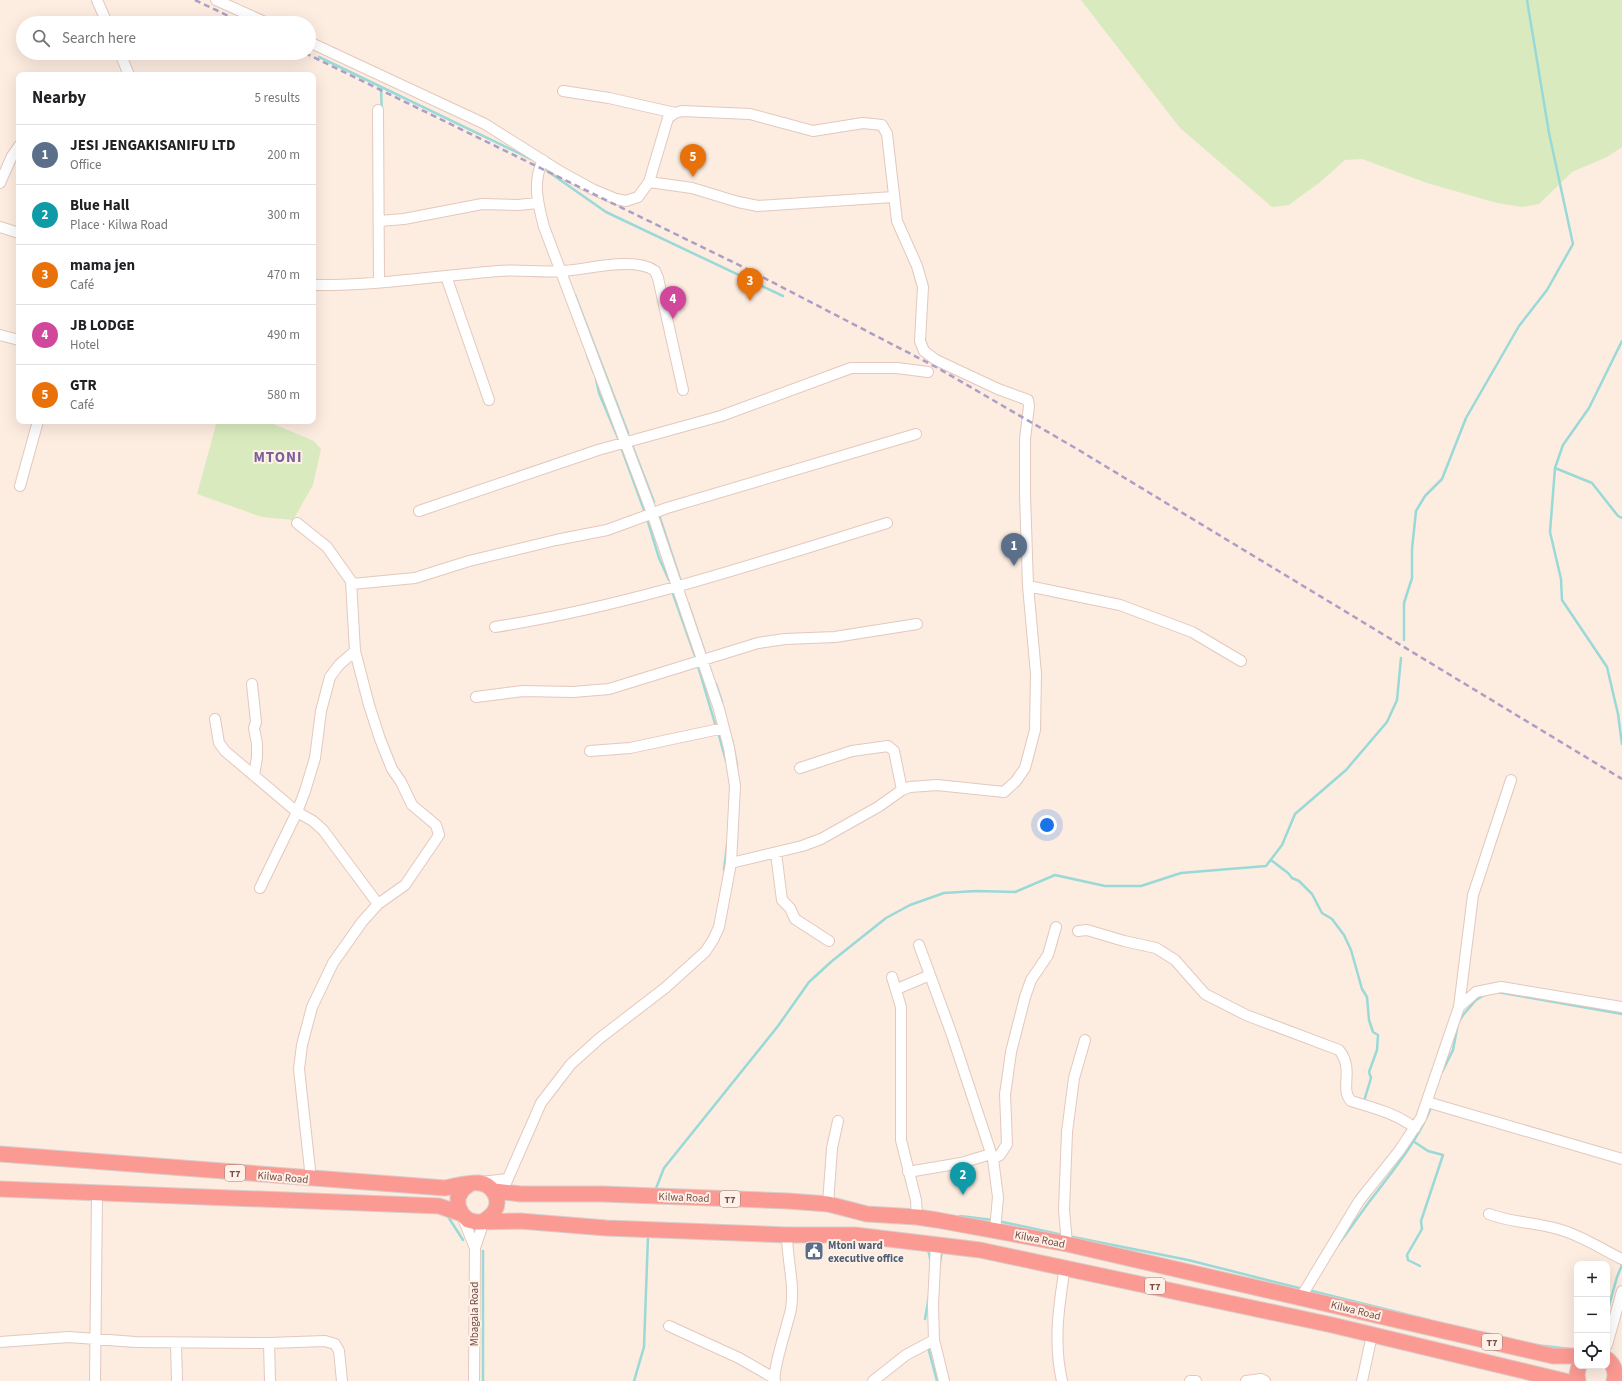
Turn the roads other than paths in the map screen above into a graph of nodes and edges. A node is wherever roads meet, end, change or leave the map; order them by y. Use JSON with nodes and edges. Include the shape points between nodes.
{"nodes":[{"id":1,"x":97,"y":0,"type":"edge"},
{"id":2,"x":216,"y":0,"type":"edge"},
{"id":3,"x":104,"y":16,"type":"edge"},
{"id":4,"x":251,"y":16,"type":"edge"},
{"id":5,"x":316,"y":45,"type":"edge"},
{"id":6,"x":123,"y":60,"type":"edge"},
{"id":7,"x":128,"y":72,"type":"edge"},
{"id":8,"x":563,"y":91,"type":"dead end"},
{"id":9,"x":378,"y":110,"type":"dead end"},
{"id":10,"x":675,"y":113,"type":"junction"},
{"id":11,"x":16,"y":150,"type":"edge"},
{"id":12,"x":543,"y":160,"type":"junction"},
{"id":13,"x":649,"y":182,"type":"junction"},
{"id":14,"x":0,"y":183,"type":"edge"},
{"id":15,"x":893,"y":197,"type":"junction"},
{"id":16,"x":538,"y":202,"type":"junction"},
{"id":17,"x":379,"y":221,"type":"junction"},
{"id":18,"x":0,"y":227,"type":"edge"},
{"id":19,"x":16,"y":232,"type":"edge"},
{"id":20,"x":560,"y":272,"type":"junction"},
{"id":21,"x":446,"y":276,"type":"junction"},
{"id":22,"x":379,"y":282,"type":"junction"},
{"id":23,"x":316,"y":285,"type":"edge"},
{"id":24,"x":0,"y":335,"type":"edge"},
{"id":25,"x":16,"y":339,"type":"edge"},
{"id":26,"x":928,"y":372,"type":"dead end"},
{"id":27,"x":683,"y":390,"type":"dead end"},
{"id":28,"x":489,"y":400,"type":"dead end"},
{"id":29,"x":37,"y":424,"type":"edge"},
{"id":30,"x":916,"y":434,"type":"dead end"},
{"id":31,"x":626,"y":442,"type":"junction"},
{"id":32,"x":20,"y":486,"type":"dead end"},
{"id":33,"x":419,"y":511,"type":"dead end"},
{"id":34,"x":652,"y":513,"type":"junction"},
{"id":35,"x":297,"y":523,"type":"dead end"},
{"id":36,"x":887,"y":523,"type":"dead end"},
{"id":37,"x":352,"y":584,"type":"junction"},
{"id":38,"x":1028,"y":586,"type":"junction"},
{"id":39,"x":677,"y":588,"type":"junction"},
{"id":40,"x":917,"y":624,"type":"dead end"},
{"id":41,"x":495,"y":627,"type":"dead end"},
{"id":42,"x":355,"y":651,"type":"junction"},
{"id":43,"x":702,"y":660,"type":"junction"},
{"id":44,"x":1241,"y":661,"type":"dead end"},
{"id":45,"x":252,"y":684,"type":"dead end"},
{"id":46,"x":476,"y":697,"type":"dead end"},
{"id":47,"x":215,"y":719,"type":"dead end"},
{"id":48,"x":724,"y":728,"type":"junction"},
{"id":49,"x":590,"y":751,"type":"dead end"},
{"id":50,"x":800,"y":768,"type":"dead end"},
{"id":51,"x":254,"y":776,"type":"junction"},
{"id":52,"x":1511,"y":780,"type":"dead end"},
{"id":53,"x":902,"y":790,"type":"junction"},
{"id":54,"x":297,"y":812,"type":"junction"},
{"id":55,"x":776,"y":853,"type":"junction"},
{"id":56,"x":731,"y":863,"type":"junction"},
{"id":57,"x":260,"y":888,"type":"dead end"},
{"id":58,"x":378,"y":904,"type":"junction"},
{"id":59,"x":1056,"y":927,"type":"dead end"},
{"id":60,"x":1078,"y":931,"type":"dead end"},
{"id":61,"x":829,"y":941,"type":"dead end"},
{"id":62,"x":919,"y":945,"type":"dead end"},
{"id":63,"x":930,"y":975,"type":"junction"},
{"id":64,"x":892,"y":977,"type":"dead end"},
{"id":65,"x":897,"y":989,"type":"junction"},
{"id":66,"x":1459,"y":1007,"type":"junction"},
{"id":67,"x":1622,"y":1007,"type":"edge"},
{"id":68,"x":1084,"y":1040,"type":"dead end"},
{"id":69,"x":1427,"y":1102,"type":"junction"},
{"id":70,"x":838,"y":1121,"type":"dead end"},
{"id":71,"x":1415,"y":1128,"type":"junction"},
{"id":72,"x":0,"y":1154,"type":"edge"},
{"id":73,"x":992,"y":1157,"type":"junction"},
{"id":74,"x":1622,"y":1159,"type":"edge"},
{"id":75,"x":908,"y":1172,"type":"junction"},
{"id":76,"x":311,"y":1179,"type":"junction"},
{"id":77,"x":474,"y":1183,"type":"junction"},
{"id":78,"x":501,"y":1187,"type":"junction"},
{"id":79,"x":0,"y":1189,"type":"edge"},
{"id":80,"x":97,"y":1194,"type":"junction"},
{"id":81,"x":828,"y":1204,"type":"junction"},
{"id":82,"x":462,"y":1214,"type":"junction"},
{"id":83,"x":1488,"y":1214,"type":"dead end"},
{"id":84,"x":917,"y":1217,"type":"junction"},
{"id":85,"x":484,"y":1221,"type":"junction"},
{"id":86,"x":995,"y":1230,"type":"junction"},
{"id":87,"x":787,"y":1235,"type":"junction"},
{"id":88,"x":936,"y":1244,"type":"junction"},
{"id":89,"x":1067,"y":1244,"type":"junction"},
{"id":90,"x":475,"y":1248,"type":"junction"},
{"id":91,"x":1622,"y":1260,"type":"edge"},
{"id":92,"x":1065,"y":1266,"type":"junction"},
{"id":93,"x":1622,"y":1291,"type":"edge"},
{"id":94,"x":1300,"y":1297,"type":"junction"},
{"id":95,"x":669,"y":1326,"type":"dead end"},
{"id":96,"x":1610,"y":1334,"type":"edge"},
{"id":97,"x":1372,"y":1335,"type":"junction"},
{"id":98,"x":95,"y":1340,"type":"junction"},
{"id":99,"x":934,"y":1340,"type":"junction"},
{"id":100,"x":0,"y":1342,"type":"edge"},
{"id":101,"x":176,"y":1343,"type":"junction"},
{"id":102,"x":269,"y":1343,"type":"junction"},
{"id":103,"x":1574,"y":1356,"type":"edge"},
{"id":104,"x":1613,"y":1362,"type":"edge"},
{"id":105,"x":1578,"y":1369,"type":"edge"},
{"id":106,"x":775,"y":1380,"type":"edge"},
{"id":107,"x":95,"y":1381,"type":"edge"},
{"id":108,"x":177,"y":1381,"type":"edge"},
{"id":109,"x":270,"y":1381,"type":"edge"},
{"id":110,"x":342,"y":1381,"type":"edge"},
{"id":111,"x":474,"y":1381,"type":"edge"},
{"id":112,"x":873,"y":1381,"type":"edge"},
{"id":113,"x":944,"y":1381,"type":"edge"},
{"id":114,"x":1062,"y":1381,"type":"edge"},
{"id":115,"x":1190,"y":1381,"type":"edge"},
{"id":116,"x":1196,"y":1381,"type":"edge"},
{"id":117,"x":1246,"y":1381,"type":"edge"},
{"id":118,"x":1265,"y":1381,"type":"edge"},
{"id":119,"x":1362,"y":1381,"type":"edge"},
{"id":120,"x":1565,"y":1381,"type":"edge"},
{"id":121,"x":1578,"y":1381,"type":"edge"},
{"id":122,"x":1614,"y":1381,"type":"edge"}],
"edges":[{"from":1,"to":3,"type":"street"},
{"from":2,"to":4,"type":"street"},
{"from":5,"to":12,"type":"street","via":[[485,124]]},
{"from":6,"to":7,"type":"street"},
{"from":8,"to":10,"type":"street"},
{"from":9,"to":17,"type":"street"},
{"from":10,"to":13,"type":"street","via":[[668,118],[663,130]]},
{"from":10,"to":15,"type":"street","via":[[687,110],[750,114],[813,131],[878,123],[884,127],[887,134]]},
{"from":11,"to":14,"type":"street"},
{"from":12,"to":13,"type":"street","via":[[592,189],[616,199],[626,201],[638,197]]},
{"from":12,"to":16,"type":"street","via":[[537,178]]},
{"from":13,"to":15,"type":"street","via":[[692,188],[758,206]]},
{"from":15,"to":38,"type":"street","via":[[897,221],[917,266],[922,287],[922,349],[947,366],[1029,401],[1024,457]]},
{"from":16,"to":17,"type":"street","via":[[482,204],[410,218]]},
{"from":16,"to":20,"type":"street"},
{"from":17,"to":22,"type":"street"},
{"from":18,"to":19,"type":"street"},
{"from":20,"to":21,"type":"street","via":[[521,270]]},
{"from":20,"to":27,"type":"street","via":[[616,264],[655,271],[668,316]]},
{"from":20,"to":31,"type":"street"},
{"from":21,"to":22,"type":"street"},
{"from":21,"to":28,"type":"street"},
{"from":22,"to":23,"type":"street"},
{"from":24,"to":25,"type":"street"},
{"from":26,"to":31,"type":"street","via":[[897,368],[851,368],[721,416]]},
{"from":29,"to":32,"type":"street"},
{"from":30,"to":34,"type":"street"},
{"from":31,"to":33,"type":"street"},
{"from":31,"to":34,"type":"street"},
{"from":34,"to":37,"type":"street","via":[[607,530],[469,561],[415,578]]},
{"from":34,"to":39,"type":"street"},
{"from":35,"to":37,"type":"street","via":[[327,547]]},
{"from":36,"to":39,"type":"street"},
{"from":37,"to":42,"type":"street"},
{"from":38,"to":44,"type":"street","via":[[1120,605],[1192,632]]},
{"from":38,"to":53,"type":"street","via":[[1036,674],[1035,730],[1025,768],[1004,792],[937,785],[919,785]]},
{"from":39,"to":41,"type":"street","via":[[540,620]]},
{"from":39,"to":43,"type":"street"},
{"from":40,"to":43,"type":"street","via":[[835,637],[758,643]]},
{"from":42,"to":54,"type":"street","via":[[330,677],[321,711],[315,758]]},
{"from":42,"to":58,"type":"street","via":[[368,705],[392,769],[412,804],[436,825],[439,836],[405,885]]},
{"from":43,"to":46,"type":"street","via":[[608,689],[573,692],[523,691]]},
{"from":43,"to":48,"type":"street"},
{"from":45,"to":51,"type":"street","via":[[257,744]]},
{"from":47,"to":51,"type":"street","via":[[219,743]]},
{"from":48,"to":49,"type":"street","via":[[630,748]]},
{"from":48,"to":56,"type":"street","via":[[735,786]]},
{"from":50,"to":53,"type":"street","via":[[852,751],[888,746],[894,751]]},
{"from":51,"to":54,"type":"street"},
{"from":52,"to":66,"type":"street","via":[[1473,895]]},
{"from":53,"to":55,"type":"street","via":[[878,807],[833,832],[802,846]]},
{"from":54,"to":57,"type":"street"},
{"from":54,"to":58,"type":"street","via":[[323,830]]},
{"from":55,"to":56,"type":"street"},
{"from":55,"to":61,"type":"street","via":[[782,900],[790,908],[795,919]]},
{"from":56,"to":78,"type":"street","via":[[719,927],[714,940],[705,952],[665,988],[571,1064],[541,1103]]},
{"from":58,"to":76,"type":"street","via":[[333,963],[312,1007],[307,1025],[299,1069]]},
{"from":59,"to":73,"type":"street","via":[[1048,954],[1031,980],[1025,997],[1011,1052],[1005,1094],[1007,1144],[1000,1155]]},
{"from":60,"to":71,"type":"street","via":[[1087,930],[1124,942],[1156,948],[1175,960],[1205,994],[1246,1015],[1339,1050],[1346,1058],[1348,1066],[1347,1097],[1351,1101],[1386,1111]]},
{"from":62,"to":63,"type":"street"},
{"from":63,"to":65,"type":"street"},
{"from":63,"to":73,"type":"street"},
{"from":64,"to":65,"type":"street"},
{"from":65,"to":75,"type":"street","via":[[902,1019],[900,1127]]},
{"from":66,"to":67,"type":"street","via":[[1476,992],[1501,987]]},
{"from":66,"to":69,"type":"street"},
{"from":68,"to":89,"type":"street","via":[[1074,1078],[1067,1132],[1064,1204]]},
{"from":69,"to":71,"type":"street"},
{"from":69,"to":74,"type":"street"},
{"from":70,"to":81,"type":"street","via":[[832,1148]]},
{"from":71,"to":94,"type":"street","via":[[1359,1201]]},
{"from":72,"to":76,"type":"highway","name":"Kilwa Road","number":"T7"},
{"from":73,"to":75,"type":"street"},
{"from":73,"to":86,"type":"street","via":[[998,1197]]},
{"from":75,"to":84,"type":"street","via":[[916,1200]]},
{"from":76,"to":77,"type":"highway","name":"Kilwa Road","number":"T7","via":[[445,1188]]},
{"from":77,"to":78,"type":"highway","number":"T7"},
{"from":77,"to":82,"type":"highway","via":[[463,1189],[458,1197],[458,1206]]},
{"from":78,"to":81,"type":"highway","name":"Kilwa Road","number":"T7","via":[[520,1194],[602,1194]]},
{"from":78,"to":85,"type":"highway","via":[[495,1212]]},
{"from":79,"to":80,"type":"highway","name":"Kilwa Road","number":"T7"},
{"from":80,"to":82,"type":"highway","name":"Kilwa Road","number":"T7","via":[[440,1206]]},
{"from":80,"to":98,"type":"street"},
{"from":81,"to":84,"type":"highway","name":"Kilwa Road","number":"T7","via":[[867,1214]]},
{"from":82,"to":85,"type":"highway","number":"T7","via":[[468,1220]]},
{"from":82,"to":90,"type":"street","name":"Mbagala Road"},
{"from":83,"to":91,"type":"street","via":[[1503,1220],[1568,1232]]},
{"from":84,"to":86,"type":"highway","name":"Kilwa Road","number":"T7"},
{"from":85,"to":87,"type":"highway","name":"Kilwa Road","number":"T7"},
{"from":85,"to":90,"type":"street","name":"Mbagala Road"},
{"from":86,"to":89,"type":"highway","name":"Kilwa Road","number":"T7"},
{"from":87,"to":88,"type":"highway","name":"Kilwa Road","number":"T7","via":[[855,1235]]},
{"from":87,"to":106,"type":"street","via":[[793,1285],[791,1307]]},
{"from":88,"to":92,"type":"highway","name":"Kilwa Road","number":"T7"},
{"from":88,"to":99,"type":"street"},
{"from":89,"to":94,"type":"highway","name":"Kilwa Road","number":"T7"},
{"from":90,"to":111,"type":"street","name":"Mbagala Road"},
{"from":92,"to":97,"type":"highway","name":"Kilwa Road","number":"T7"},
{"from":92,"to":114,"type":"street","via":[[1056,1347]]},
{"from":93,"to":96,"type":"street"},
{"from":94,"to":103,"type":"highway","name":"Kilwa Road","number":"T7","via":[[1553,1356]]},
{"from":95,"to":106,"type":"street","via":[[739,1358]]},
{"from":97,"to":119,"type":"street"},
{"from":97,"to":120,"type":"highway","name":"Kilwa Road","number":"T7"},
{"from":98,"to":100,"type":"street","via":[[69,1337]]},
{"from":98,"to":101,"type":"street"},
{"from":98,"to":107,"type":"street"},
{"from":99,"to":112,"type":"street","via":[[906,1355]]},
{"from":99,"to":113,"type":"street"},
{"from":101,"to":102,"type":"street"},
{"from":101,"to":108,"type":"street"},
{"from":102,"to":109,"type":"street"},
{"from":102,"to":110,"type":"street","via":[[325,1341],[335,1344],[339,1351]]},
{"from":104,"to":122,"type":"highway"},
{"from":105,"to":121,"type":"highway"},
{"from":115,"to":116,"type":"street"},
{"from":117,"to":118,"type":"street"}]}
